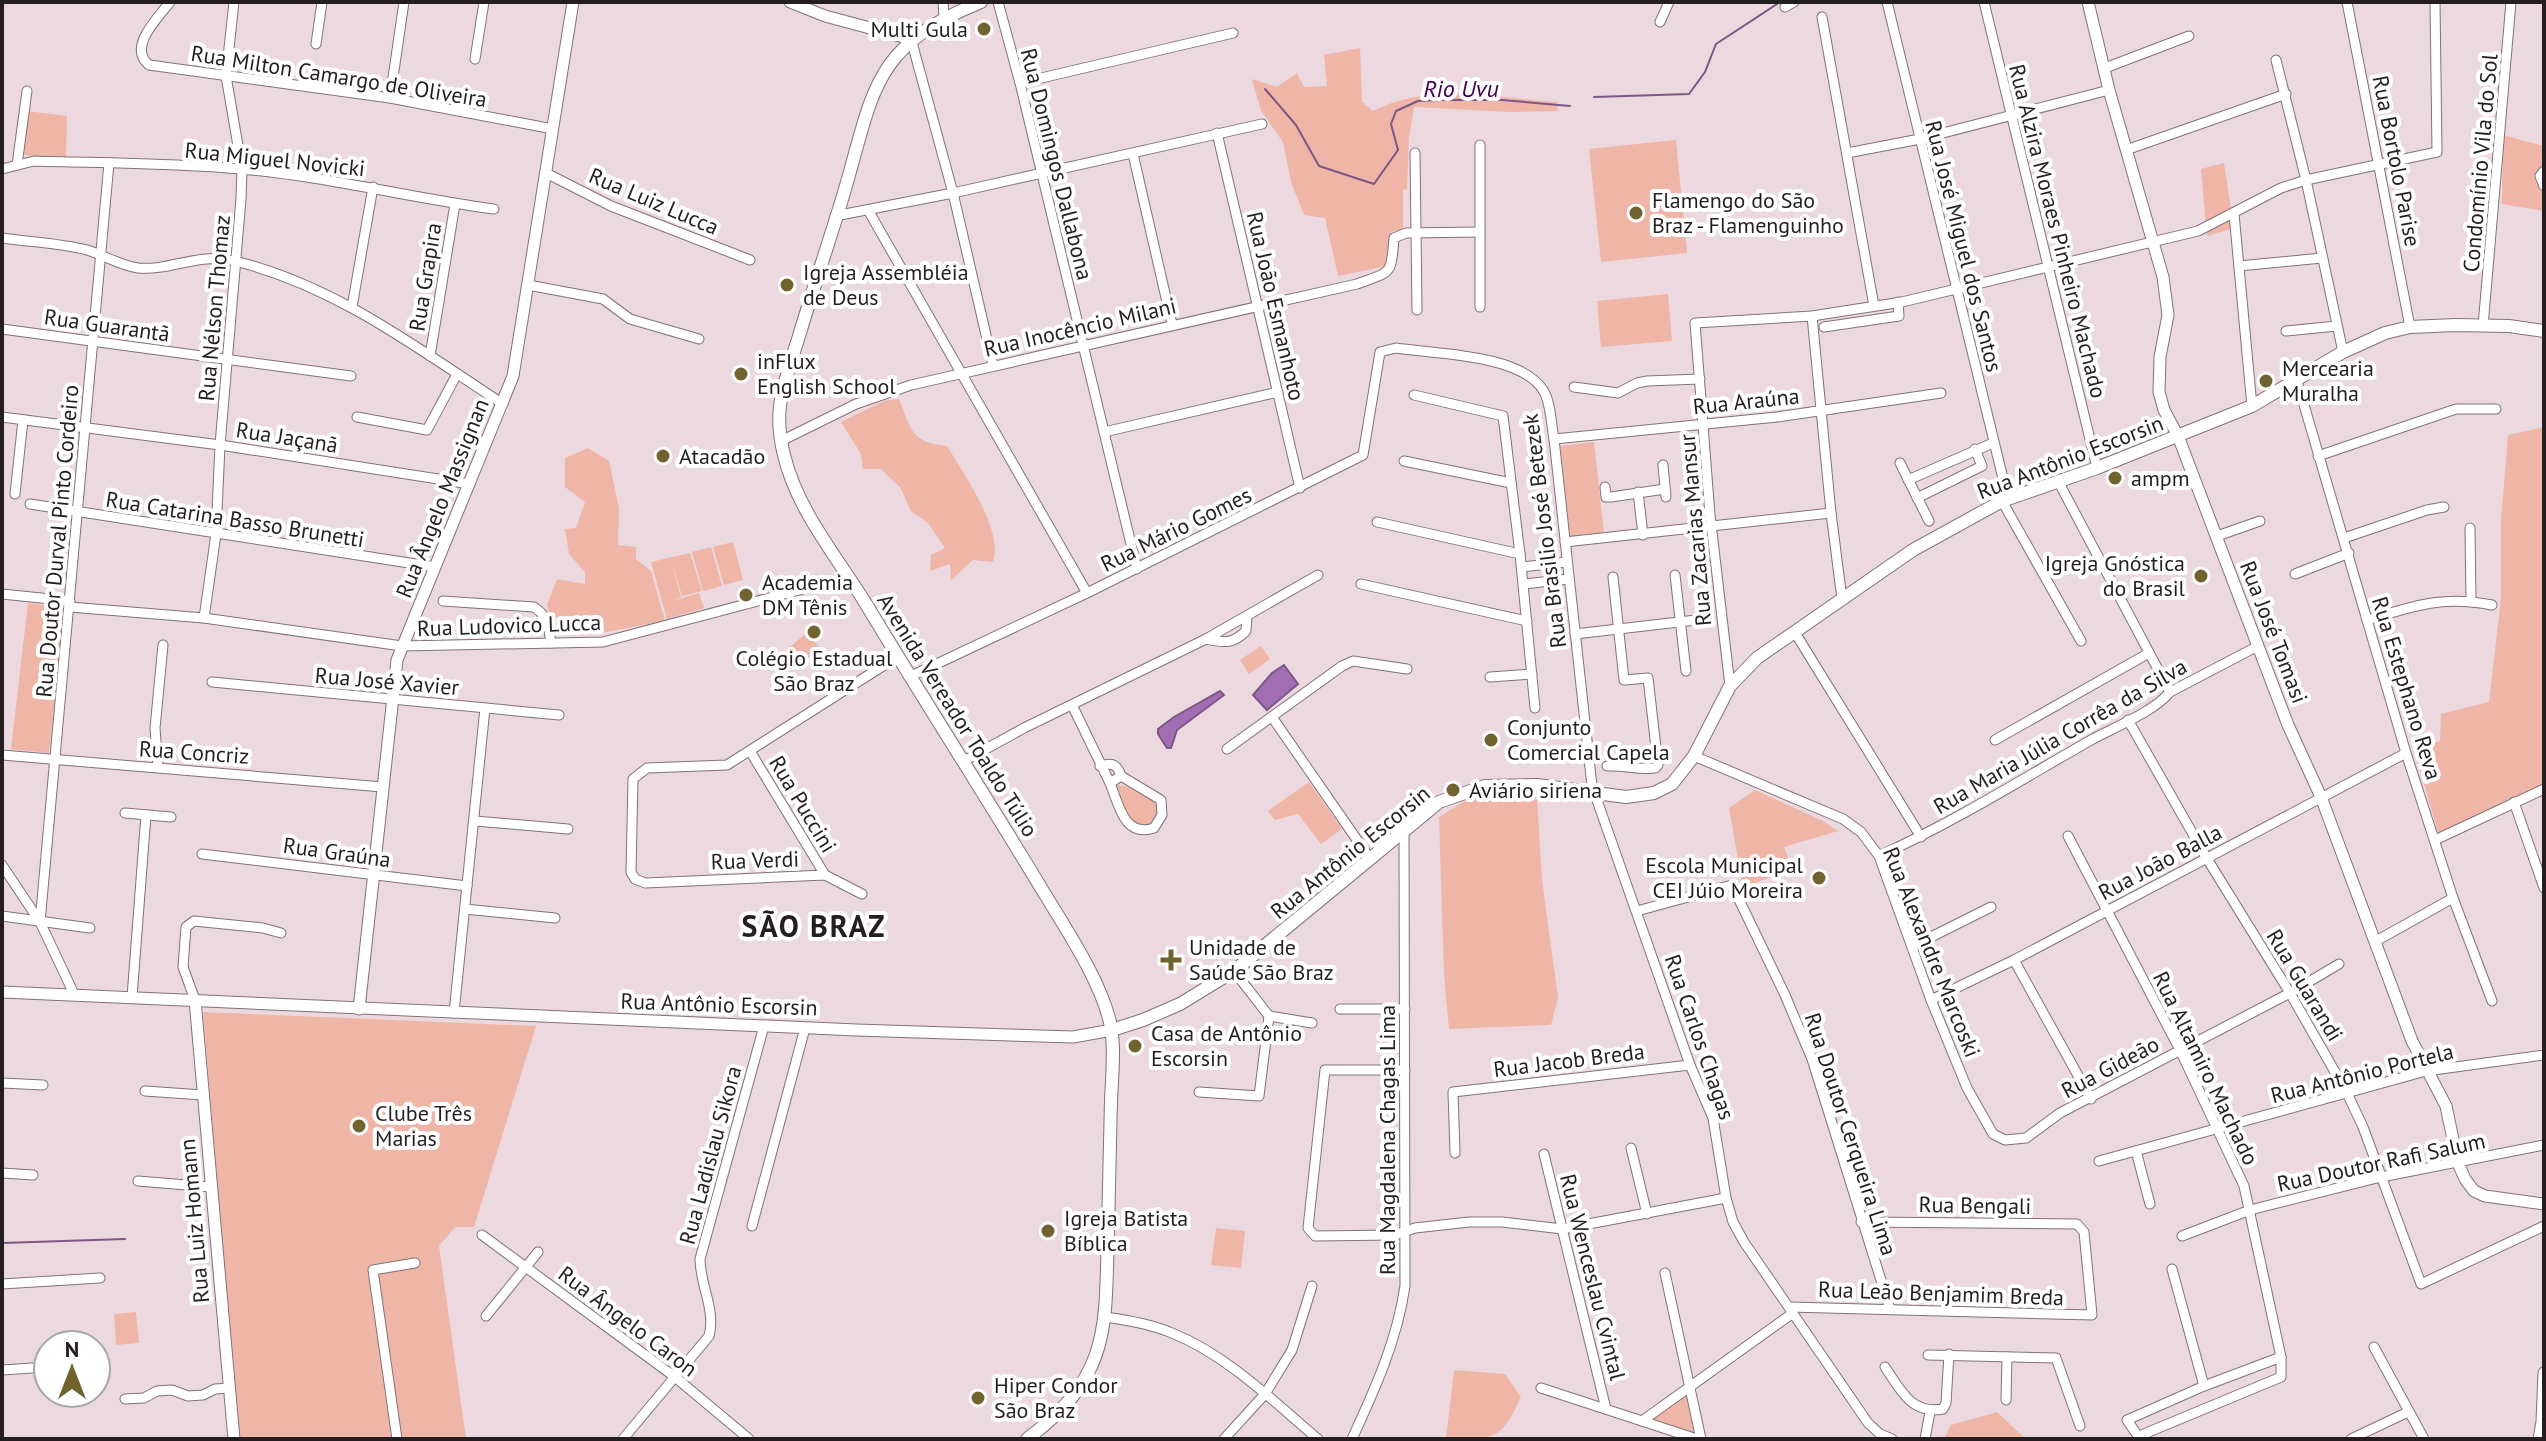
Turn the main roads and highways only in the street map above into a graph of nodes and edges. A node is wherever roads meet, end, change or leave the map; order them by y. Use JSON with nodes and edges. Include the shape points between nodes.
{"nodes":[{"id":1,"x":981,"y":2,"type":"edge"},
{"id":2,"x":2544,"y":331,"type":"edge"},
{"id":3,"x":1112,"y":1030,"type":"junction"},
{"id":4,"x":1027,"y":1439,"type":"edge"}],
"edges":[{"from":1,"to":3,"type":"main road","name":"Avenida Vereador Toaldo Túlio","via":[[944,17],[911,39],[875,89],[780,402],[781,441],[798,494],[1085,961]]},
{"from":2,"to":3,"type":"main road","name":"Rua Antônio Escorsin","via":[[2410,327],[2371,337],[2252,406],[2005,500],[1913,550],[1757,658],[1730,686],[1694,756],[1672,784],[1626,797],[1537,785],[1485,786],[1439,802],[1234,971],[1180,1004]]},
{"from":3,"to":4,"type":"main road","name":"Avenida Vereador Toaldo Túlio","via":[[1105,1317],[1099,1347],[1084,1383]]}]}
